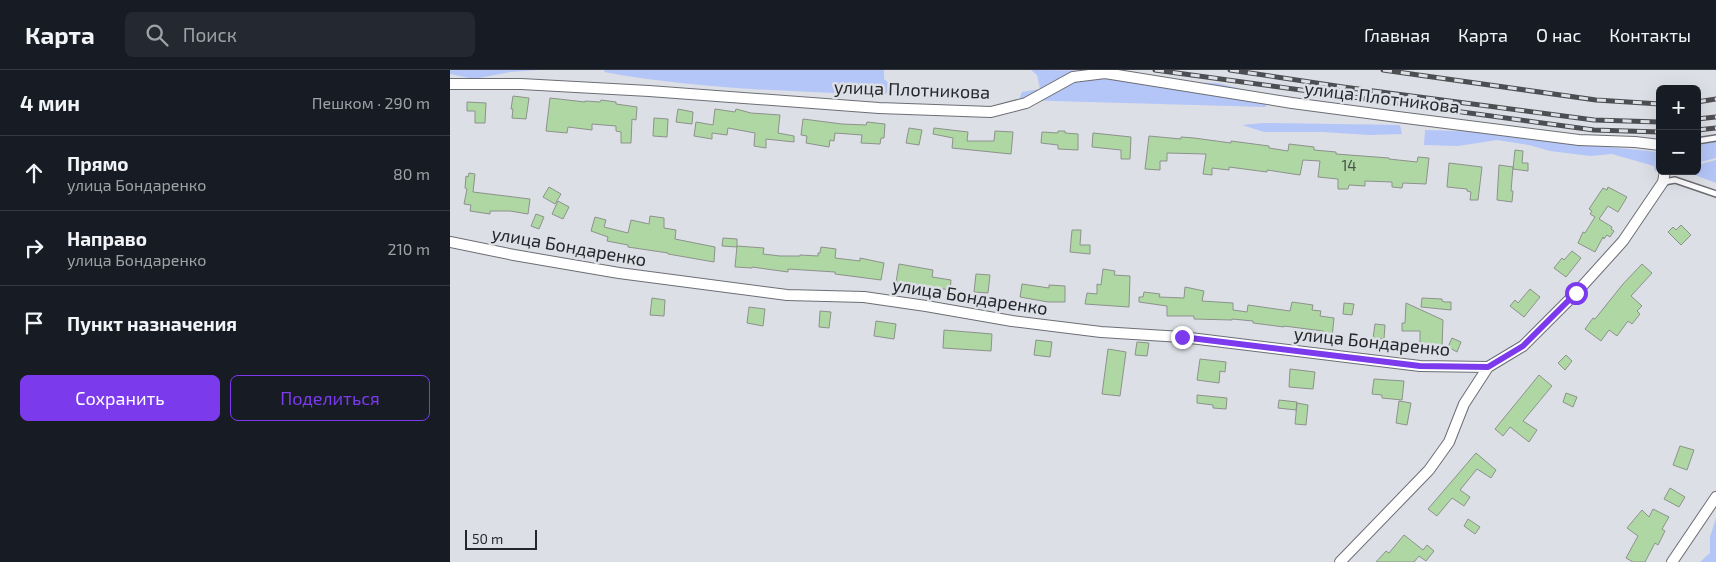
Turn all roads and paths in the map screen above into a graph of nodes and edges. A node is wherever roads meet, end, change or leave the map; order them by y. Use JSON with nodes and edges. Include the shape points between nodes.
{"nodes":[{"id":1,"x":450,"y":84,"type":"edge"},
{"id":2,"x":1716,"y":138,"type":"edge"},
{"id":3,"x":1701,"y":140,"type":"edge"},
{"id":4,"x":1656,"y":144,"type":"edge"},
{"id":5,"x":1664,"y":176,"type":"edge"},
{"id":6,"x":1716,"y":194,"type":"edge"},
{"id":7,"x":450,"y":242,"type":"edge"},
{"id":8,"x":1488,"y":367,"type":"junction"},
{"id":9,"x":1716,"y":497,"type":"edge"},
{"id":10,"x":1340,"y":562,"type":"edge"},
{"id":11,"x":1672,"y":562,"type":"edge"}],
"edges":[{"from":1,"to":4,"type":"street","name":"улица Плотникова","via":[[550,86],[879,108],[991,112],[1026,102],[1073,78],[1105,73],[1389,116],[1579,140]]},
{"from":2,"to":3,"type":"lane"},
{"from":5,"to":6,"type":"lane"},
{"from":5,"to":8,"type":"street","via":[[1623,241],[1576,293],[1523,346]]},
{"from":7,"to":8,"type":"street","name":"улица Бондаренко","via":[[620,273],[787,296],[864,297],[1101,332],[1182,337],[1420,366]]},
{"from":8,"to":10,"type":"street","via":[[1464,404],[1449,442],[1429,470]]},
{"from":9,"to":11,"type":"street"}]}
